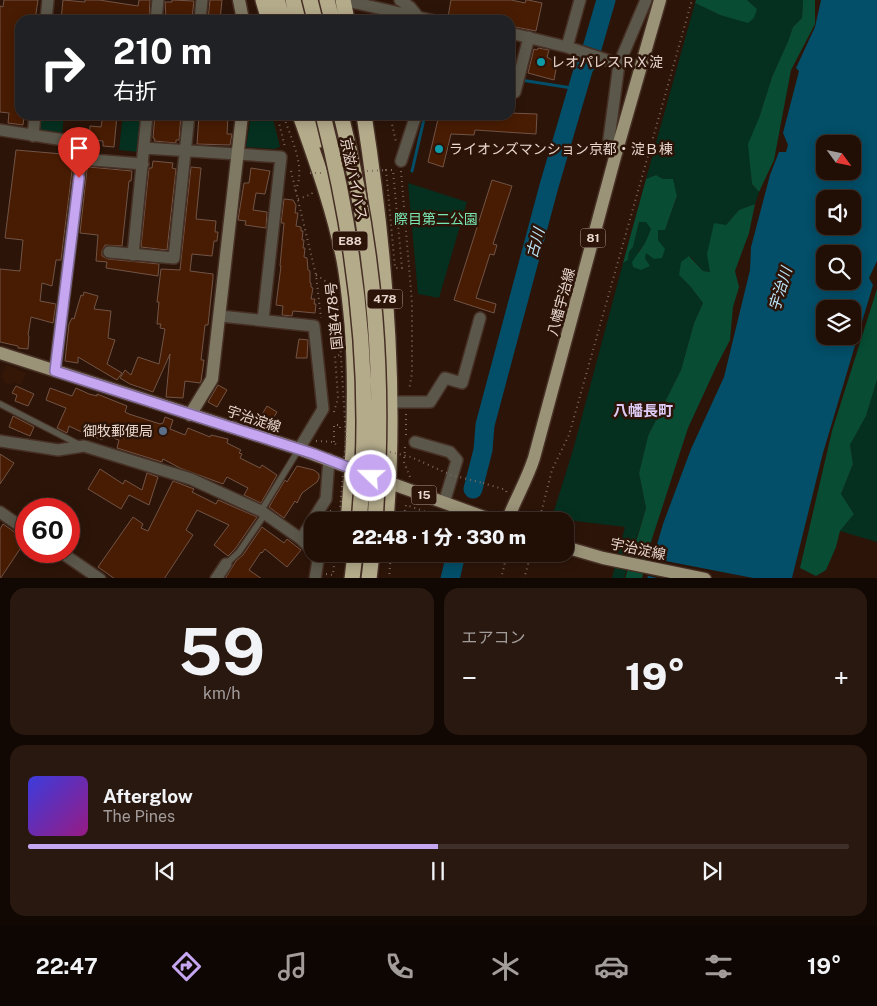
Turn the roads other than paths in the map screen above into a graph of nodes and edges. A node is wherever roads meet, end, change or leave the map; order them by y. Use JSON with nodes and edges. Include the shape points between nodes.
{"nodes":[{"id":1,"x":48,"y":0,"type":"edge"},
{"id":2,"x":158,"y":0,"type":"edge"},
{"id":3,"x":202,"y":0,"type":"edge"},
{"id":4,"x":238,"y":0,"type":"edge"},
{"id":5,"x":263,"y":0,"type":"edge"},
{"id":6,"x":277,"y":0,"type":"edge"},
{"id":7,"x":293,"y":0,"type":"edge"},
{"id":8,"x":310,"y":0,"type":"edge"},
{"id":9,"x":327,"y":0,"type":"edge"},
{"id":10,"x":343,"y":0,"type":"edge"},
{"id":11,"x":400,"y":0,"type":"edge"},
{"id":12,"x":580,"y":0,"type":"edge"},
{"id":13,"x":646,"y":0,"type":"edge"},
{"id":14,"x":660,"y":0,"type":"edge"},
{"id":15,"x":414,"y":4,"type":"edge"},
{"id":16,"x":46,"y":15,"type":"edge"},
{"id":17,"x":156,"y":15,"type":"edge"},
{"id":18,"x":200,"y":15,"type":"edge"},
{"id":19,"x":242,"y":15,"type":"edge"},
{"id":20,"x":268,"y":15,"type":"edge"},
{"id":21,"x":282,"y":15,"type":"edge"},
{"id":22,"x":297,"y":15,"type":"edge"},
{"id":23,"x":314,"y":15,"type":"edge"},
{"id":24,"x":331,"y":15,"type":"edge"},
{"id":25,"x":346,"y":15,"type":"edge"},
{"id":26,"x":408,"y":15,"type":"edge"},
{"id":27,"x":422,"y":15,"type":"edge"},
{"id":28,"x":515,"y":34,"type":"edge"},
{"id":29,"x":529,"y":37,"type":"junction"},
{"id":30,"x":567,"y":47,"type":"junction"},
{"id":31,"x":619,"y":64,"type":"junction"},
{"id":32,"x":515,"y":92,"type":"edge"},
{"id":33,"x":35,"y":120,"type":"edge"},
{"id":34,"x":147,"y":120,"type":"edge"},
{"id":35,"x":188,"y":120,"type":"edge"},
{"id":36,"x":242,"y":120,"type":"edge"},
{"id":37,"x":302,"y":120,"type":"edge"},
{"id":38,"x":313,"y":120,"type":"edge"},
{"id":39,"x":324,"y":120,"type":"edge"},
{"id":40,"x":341,"y":120,"type":"edge"},
{"id":41,"x":355,"y":120,"type":"edge"},
{"id":42,"x":365,"y":120,"type":"edge"},
{"id":43,"x":414,"y":120,"type":"edge"},
{"id":44,"x":0,"y":130,"type":"edge"},
{"id":45,"x":33,"y":136,"type":"junction"},
{"id":46,"x":144,"y":148,"type":"junction"},
{"id":47,"x":185,"y":151,"type":"junction"},
{"id":48,"x":238,"y":155,"type":"junction"},
{"id":49,"x":615,"y":157,"type":"junction"},
{"id":50,"x":81,"y":159,"type":"junction"},
{"id":51,"x":401,"y":161,"type":"road end"},
{"id":52,"x":143,"y":164,"type":"junction"},
{"id":53,"x":109,"y":252,"type":"dead end"},
{"id":54,"x":133,"y":255,"type":"junction"},
{"id":55,"x":344,"y":262,"type":"junction"},
{"id":56,"x":384,"y":289,"type":"junction"},
{"id":57,"x":220,"y":316,"type":"junction"},
{"id":58,"x":480,"y":318,"type":"dead end"},
{"id":59,"x":263,"y":320,"type":"junction"},
{"id":60,"x":0,"y":353,"type":"edge"},
{"id":61,"x":55,"y":371,"type":"junction"},
{"id":62,"x":390,"y":402,"type":"junction"},
{"id":63,"x":0,"y":404,"type":"edge"},
{"id":64,"x":190,"y":415,"type":"junction"},
{"id":65,"x":0,"y":441,"type":"edge"},
{"id":66,"x":415,"y":442,"type":"dead end"},
{"id":67,"x":82,"y":446,"type":"junction"},
{"id":68,"x":299,"y":449,"type":"junction"},
{"id":69,"x":329,"y":459,"type":"junction"},
{"id":70,"x":353,"y":468,"type":"junction"},
{"id":71,"x":389,"y":483,"type":"junction"},
{"id":72,"x":444,"y":503,"type":"junction"},
{"id":73,"x":0,"y":512,"type":"edge"},
{"id":74,"x":263,"y":512,"type":"junction"},
{"id":75,"x":349,"y":512,"type":"edge"},
{"id":76,"x":360,"y":512,"type":"edge"},
{"id":77,"x":376,"y":512,"type":"edge"},
{"id":78,"x":387,"y":512,"type":"edge"},
{"id":79,"x":470,"y":512,"type":"edge"},
{"id":80,"x":511,"y":512,"type":"edge"},
{"id":81,"x":15,"y":522,"type":"edge"},
{"id":82,"x":301,"y":539,"type":"junction"},
{"id":83,"x":304,"y":542,"type":"edge"},
{"id":84,"x":574,"y":550,"type":"edge"},
{"id":85,"x":318,"y":562,"type":"edge"},
{"id":86,"x":344,"y":562,"type":"edge"},
{"id":87,"x":354,"y":562,"type":"edge"},
{"id":88,"x":371,"y":562,"type":"edge"},
{"id":89,"x":381,"y":562,"type":"edge"},
{"id":90,"x":77,"y":563,"type":"edge"},
{"id":91,"x":226,"y":564,"type":"joint"},
{"id":92,"x":100,"y":578,"type":"edge"},
{"id":93,"x":216,"y":578,"type":"edge"},
{"id":94,"x":315,"y":578,"type":"edge"},
{"id":95,"x":342,"y":578,"type":"edge"},
{"id":96,"x":352,"y":578,"type":"edge"},
{"id":97,"x":369,"y":578,"type":"edge"},
{"id":98,"x":380,"y":578,"type":"edge"},
{"id":99,"x":705,"y":578,"type":"edge"}],
"edges":[{"from":1,"to":16,"type":"street"},
{"from":2,"to":17,"type":"street"},
{"from":3,"to":18,"type":"street"},
{"from":4,"to":19,"type":"street"},
{"from":5,"to":20,"type":"highway"},
{"from":6,"to":21,"type":"highway"},
{"from":7,"to":22,"type":"highway"},
{"from":8,"to":23,"type":"highway"},
{"from":9,"to":24,"type":"highway"},
{"from":10,"to":25,"type":"highway"},
{"from":10,"to":26,"type":"street"},
{"from":11,"to":15,"type":"street"},
{"from":12,"to":30,"type":"street"},
{"from":13,"to":31,"type":"street"},
{"from":14,"to":49,"type":"main road","name":"八幡宇治線","number":"81"},
{"from":15,"to":27,"type":"street"},
{"from":28,"to":29,"type":"street"},
{"from":29,"to":30,"type":"street"},
{"from":29,"to":32,"type":"street"},
{"from":30,"to":31,"type":"street"},
{"from":31,"to":49,"type":"street","via":[[609,140]]},
{"from":33,"to":45,"type":"street"},
{"from":34,"to":46,"type":"street"},
{"from":35,"to":47,"type":"street"},
{"from":36,"to":48,"type":"street"},
{"from":37,"to":55,"type":"highway","name":"国道478号","number":"478","via":[[325,186]]},
{"from":38,"to":55,"type":"highway","via":[[339,221]]},
{"from":39,"to":76,"type":"highway","name":"京滋バイパス","number":"E88","bridge":true,"via":[[348,228],[360,322],[363,450]]},
{"from":40,"to":77,"type":"highway","name":"京滋バイパス","number":"E88","bridge":true,"via":[[364,224],[375,310],[379,367]]},
{"from":41,"to":56,"type":"highway"},
{"from":42,"to":56,"type":"highway","number":"478"},
{"from":43,"to":51,"type":"street"},
{"from":44,"to":45,"type":"street"},
{"from":45,"to":50,"type":"street","via":[[83,143]]},
{"from":46,"to":47,"type":"street"},
{"from":46,"to":52,"type":"street"},
{"from":47,"to":48,"type":"street"},
{"from":47,"to":54,"type":"street","via":[[174,258]]},
{"from":48,"to":57,"type":"street"},
{"from":48,"to":59,"type":"street","via":[[281,157]]},
{"from":49,"to":80,"type":"main road","name":"八幡宇治線","number":"81","via":[[534,458]]},
{"from":50,"to":52,"type":"street"},
{"from":50,"to":61,"type":"street"},
{"from":52,"to":54,"type":"street"},
{"from":53,"to":54,"type":"street"},
{"from":55,"to":70,"type":"highway","name":"国道478号","number":"478","via":[[355,364]]},
{"from":56,"to":62,"type":"highway","number":"478"},
{"from":57,"to":59,"type":"street"},
{"from":57,"to":64,"type":"street","via":[[212,379]]},
{"from":58,"to":62,"type":"street","via":[[462,383],[445,378],[430,402]]},
{"from":59,"to":68,"type":"street","via":[[314,326],[323,408]]},
{"from":60,"to":61,"type":"main road","name":"宇治淀線","number":"15"},
{"from":61,"to":64,"type":"main road","name":"宇治淀線","number":"15"},
{"from":62,"to":71,"type":"highway","number":"478"},
{"from":63,"to":67,"type":"lane"},
{"from":64,"to":68,"type":"main road","name":"宇治淀線","number":"15"},
{"from":65,"to":67,"type":"street","via":[[58,450]]},
{"from":66,"to":72,"type":"street","via":[[450,452],[457,460]]},
{"from":67,"to":74,"type":"street","via":[[190,479]]},
{"from":68,"to":69,"type":"main road","name":"宇治淀線","number":"15"},
{"from":68,"to":74,"type":"lane"},
{"from":69,"to":70,"type":"main road","name":"宇治淀線","number":"15"},
{"from":69,"to":82,"type":"street","via":[[326,499]]},
{"from":70,"to":71,"type":"main road","name":"宇治淀線","number":"15"},
{"from":70,"to":75,"type":"highway","name":"国道478号","number":"478"},
{"from":71,"to":72,"type":"main road","name":"宇治淀線","number":"15"},
{"from":71,"to":78,"type":"highway","number":"478"},
{"from":72,"to":79,"type":"main road","name":"宇治淀線","number":"15"},
{"from":73,"to":81,"type":"street"},
{"from":74,"to":82,"type":"street"},
{"from":74,"to":91,"type":"lane","via":[[239,552]]},
{"from":82,"to":83,"type":"street"},
{"from":84,"to":99,"type":"main road","name":"宇治淀線"},
{"from":85,"to":94,"type":"street"},
{"from":86,"to":95,"type":"highway"},
{"from":87,"to":96,"type":"highway"},
{"from":88,"to":97,"type":"highway"},
{"from":89,"to":98,"type":"highway"},
{"from":90,"to":92,"type":"street"},
{"from":91,"to":93,"type":"street"}]}
